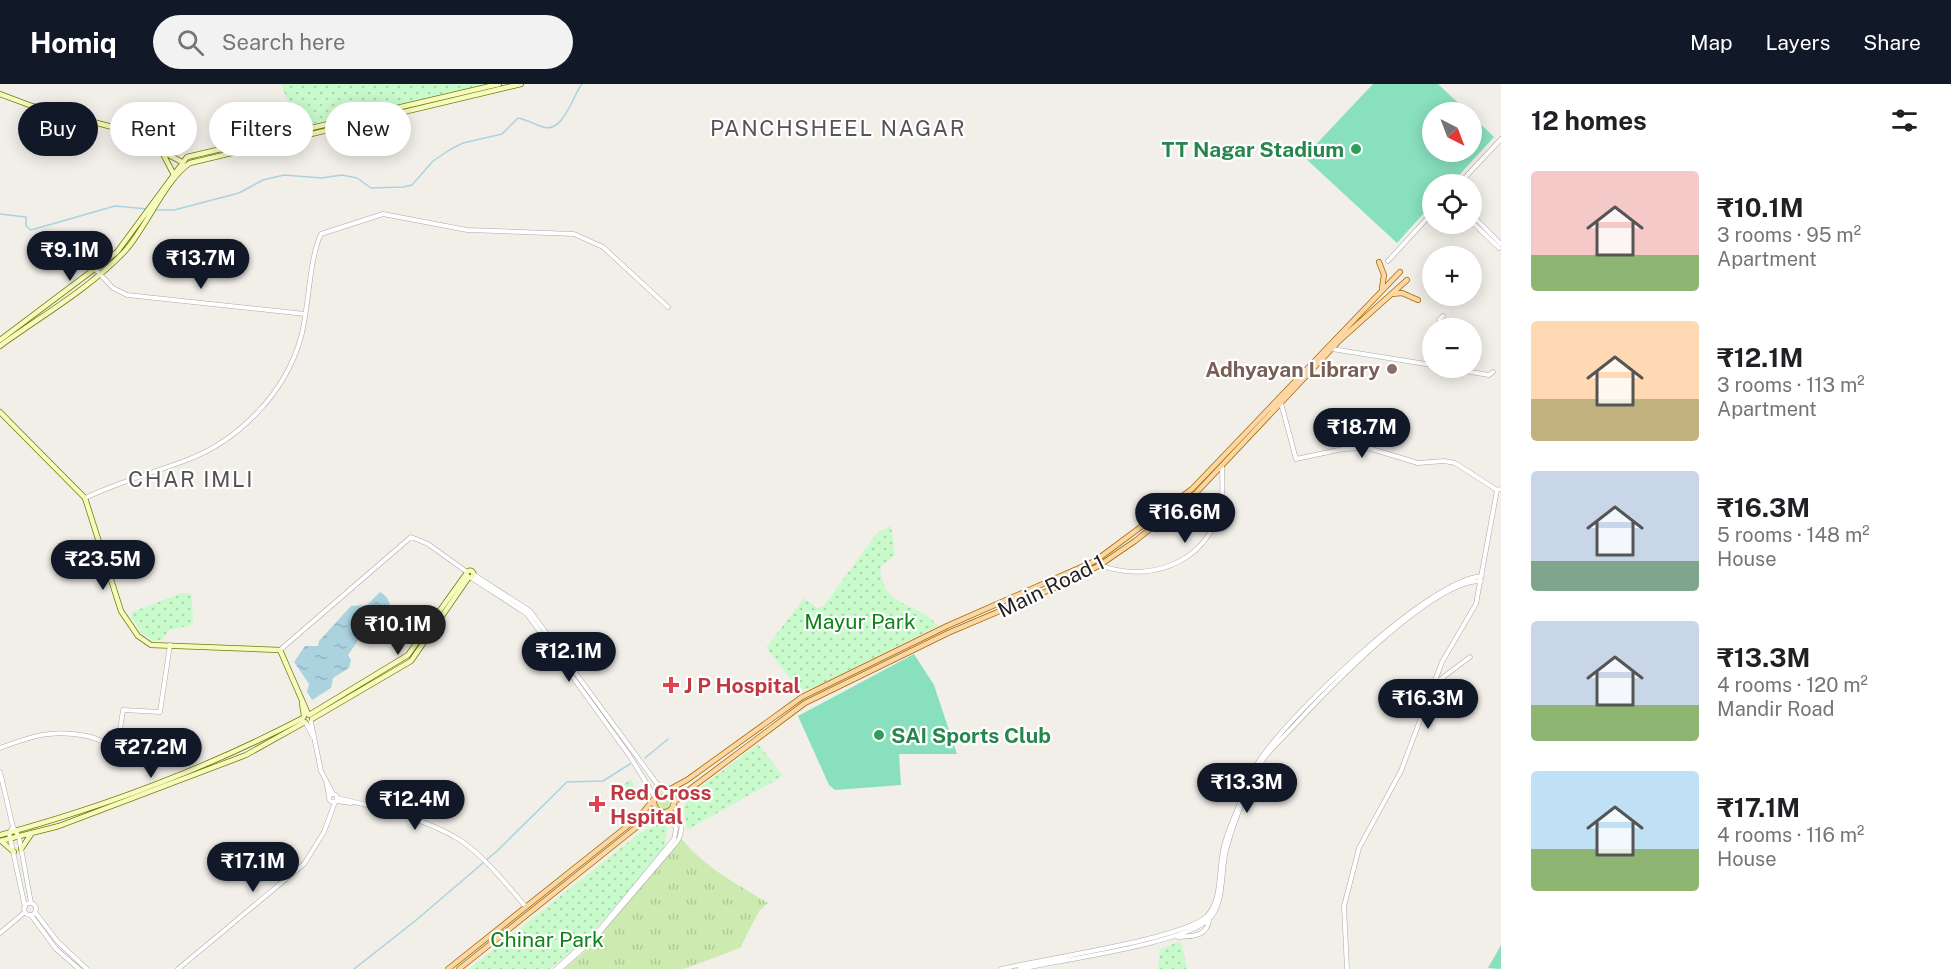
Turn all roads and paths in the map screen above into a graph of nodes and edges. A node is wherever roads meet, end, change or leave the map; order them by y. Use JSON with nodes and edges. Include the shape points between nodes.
{"nodes":[{"id":1,"x":499,"y":84,"type":"edge"},
{"id":2,"x":517,"y":84,"type":"edge"},
{"id":3,"x":0,"y":94,"type":"edge"},
{"id":4,"x":462,"y":95,"type":"junction"},
{"id":5,"x":110,"y":126,"type":"edge"},
{"id":6,"x":1501,"y":139,"type":"edge"},
{"id":7,"x":164,"y":156,"type":"edge"},
{"id":8,"x":172,"y":156,"type":"edge"},
{"id":9,"x":184,"y":163,"type":"junction"},
{"id":10,"x":173,"y":173,"type":"junction"},
{"id":11,"x":1468,"y":174,"type":"edge"},
{"id":12,"x":155,"y":205,"type":"junction"},
{"id":13,"x":1422,"y":224,"type":"edge"},
{"id":14,"x":1482,"y":226,"type":"edge"},
{"id":15,"x":1482,"y":231,"type":"edge"},
{"id":16,"x":1500,"y":246,"type":"edge"},
{"id":17,"x":1388,"y":261,"type":"dead end"},
{"id":18,"x":1379,"y":262,"type":"dead end"},
{"id":19,"x":98,"y":272,"type":"junction"},
{"id":20,"x":1400,"y":272,"type":"dead end"},
{"id":21,"x":1407,"y":280,"type":"dead end"},
{"id":22,"x":1381,"y":291,"type":"junction"},
{"id":23,"x":1387,"y":295,"type":"junction"},
{"id":24,"x":1418,"y":300,"type":"dead end"},
{"id":25,"x":668,"y":307,"type":"dead end"},
{"id":26,"x":305,"y":314,"type":"junction"},
{"id":27,"x":0,"y":340,"type":"edge"},
{"id":28,"x":0,"y":346,"type":"edge"},
{"id":29,"x":1332,"y":349,"type":"junction"},
{"id":30,"x":1422,"y":363,"type":"edge"},
{"id":31,"x":1493,"y":372,"type":"dead end"},
{"id":32,"x":1482,"y":374,"type":"edge"},
{"id":33,"x":1279,"y":401,"type":"junction"},
{"id":34,"x":0,"y":412,"type":"edge"},
{"id":35,"x":1221,"y":466,"type":"junction"},
{"id":36,"x":1499,"y":490,"type":"edge"},
{"id":37,"x":85,"y":498,"type":"junction"},
{"id":38,"x":1100,"y":565,"type":"junction"},
{"id":39,"x":469,"y":575,"type":"junction"},
{"id":40,"x":1482,"y":578,"type":"junction"},
{"id":41,"x":960,"y":620,"type":"junction"},
{"id":42,"x":960,"y":628,"type":"junction"},
{"id":43,"x":171,"y":645,"type":"junction"},
{"id":44,"x":280,"y":650,"type":"junction"},
{"id":45,"x":1470,"y":657,"type":"dead end"},
{"id":46,"x":1434,"y":684,"type":"junction"},
{"id":47,"x":307,"y":719,"type":"junction"},
{"id":48,"x":0,"y":748,"type":"edge"},
{"id":49,"x":0,"y":772,"type":"edge"},
{"id":50,"x":664,"y":792,"type":"junction"},
{"id":51,"x":655,"y":798,"type":"junction"},
{"id":52,"x":333,"y":799,"type":"junction"},
{"id":53,"x":674,"y":804,"type":"junction"},
{"id":54,"x":663,"y":812,"type":"junction"},
{"id":55,"x":45,"y":827,"type":"junction"},
{"id":56,"x":15,"y":829,"type":"junction"},
{"id":57,"x":32,"y":833,"type":"junction"},
{"id":58,"x":10,"y":836,"type":"junction"},
{"id":59,"x":19,"y":837,"type":"junction"},
{"id":60,"x":0,"y":839,"type":"edge"},
{"id":61,"x":21,"y":849,"type":"junction"},
{"id":62,"x":14,"y":852,"type":"junction"},
{"id":63,"x":31,"y":903,"type":"junction"},
{"id":64,"x":526,"y":907,"type":"junction"},
{"id":65,"x":25,"y":910,"type":"junction"},
{"id":66,"x":33,"y":914,"type":"junction"},
{"id":67,"x":0,"y":933,"type":"edge"},
{"id":68,"x":79,"y":969,"type":"edge"},
{"id":69,"x":87,"y":969,"type":"edge"},
{"id":70,"x":178,"y":969,"type":"edge"},
{"id":71,"x":448,"y":969,"type":"edge"},
{"id":72,"x":459,"y":969,"type":"edge"},
{"id":73,"x":556,"y":969,"type":"edge"},
{"id":74,"x":560,"y":969,"type":"edge"},
{"id":75,"x":1001,"y":969,"type":"edge"},
{"id":76,"x":1020,"y":969,"type":"edge"},
{"id":77,"x":1347,"y":969,"type":"edge"}],
"edges":[{"from":1,"to":4,"type":"main road"},
{"from":2,"to":4,"type":"main road"},
{"from":3,"to":5,"type":"main road"},
{"from":4,"to":9,"type":"main road"},
{"from":6,"to":11,"type":"street"},
{"from":7,"to":10,"type":"main road"},
{"from":8,"to":9,"type":"main road"},
{"from":9,"to":10,"type":"main road"},
{"from":9,"to":12,"type":"main road"},
{"from":10,"to":12,"type":"main road"},
{"from":12,"to":19,"type":"main road"},
{"from":13,"to":17,"type":"street"},
{"from":14,"to":16,"type":"street"},
{"from":15,"to":16,"type":"street"},
{"from":18,"to":22,"type":"main road","via":[[1384,279]]},
{"from":19,"to":26,"type":"street","via":[[113,288],[127,295]]},
{"from":19,"to":27,"type":"main road"},
{"from":19,"to":28,"type":"main road"},
{"from":20,"to":22,"type":"main road","name":"Main Road 1"},
{"from":21,"to":23,"type":"main road","name":"Main Road 1"},
{"from":22,"to":33,"type":"main road","name":"Main Road 1"},
{"from":23,"to":24,"type":"main road","via":[[1402,293]]},
{"from":23,"to":29,"type":"main road","name":"Main Road 1"},
{"from":25,"to":26,"type":"street","via":[[603,247],[574,234],[467,230],[383,214],[321,234]]},
{"from":26,"to":37,"type":"street","via":[[289,368],[243,427],[187,460],[111,485]]},
{"from":29,"to":30,"type":"street"},
{"from":29,"to":33,"type":"main road","name":"Main Road 1"},
{"from":31,"to":32,"type":"street"},
{"from":33,"to":35,"type":"main road","name":"Main Road 1"},
{"from":33,"to":36,"type":"street","via":[[1296,459],[1368,448],[1418,463],[1455,463]]},
{"from":33,"to":41,"type":"main road","name":"Main Road 1","via":[[1192,489],[1095,561]]},
{"from":34,"to":37,"type":"main road"},
{"from":35,"to":38,"type":"main road","name":"Main Road 1","via":[[1173,512]]},
{"from":35,"to":38,"type":"street","via":[[1219,511],[1207,536],[1193,552],[1162,570],[1126,572]]},
{"from":36,"to":40,"type":"street"},
{"from":37,"to":43,"type":"main road","via":[[128,624],[147,643]]},
{"from":38,"to":42,"type":"main road","name":"Main Road 1"},
{"from":39,"to":44,"type":"street","via":[[428,544],[411,537]]},
{"from":39,"to":47,"type":"main road","via":[[408,655]]},
{"from":39,"to":50,"type":"street","via":[[530,611]]},
{"from":39,"to":51,"type":"street","via":[[526,614],[629,755]]},
{"from":40,"to":46,"type":"street","via":[[1476,604],[1442,662]]},
{"from":40,"to":75,"type":"street","via":[[1468,577],[1396,623],[1317,696],[1260,759],[1224,844],[1215,903],[1204,918],[1162,935]]},
{"from":40,"to":76,"type":"street","via":[[1420,609],[1392,631],[1348,670],[1261,763],[1227,844],[1217,905],[1209,919],[1174,937]]},
{"from":41,"to":42,"type":"main road"},
{"from":41,"to":50,"type":"main road","name":"Main Road 1","via":[[802,697],[687,780]]},
{"from":42,"to":53,"type":"main road","name":"Main Road 1","via":[[805,703]]},
{"from":43,"to":44,"type":"main road"},
{"from":43,"to":48,"type":"street","via":[[160,712],[123,710],[118,744],[88,736],[41,733]]},
{"from":44,"to":47,"type":"main road"},
{"from":45,"to":46,"type":"street"},
{"from":46,"to":77,"type":"street","via":[[1401,771],[1359,848],[1344,906]]},
{"from":47,"to":52,"type":"street"},
{"from":47,"to":55,"type":"main road","via":[[243,749]]},
{"from":49,"to":56,"type":"street"},
{"from":50,"to":51,"type":"main road"},
{"from":50,"to":53,"type":"main road","via":[[673,796]]},
{"from":51,"to":54,"type":"main road","via":[[656,808]]},
{"from":51,"to":64,"type":"main road","via":[[640,816]]},
{"from":52,"to":64,"type":"street","via":[[420,821],[460,840]]},
{"from":52,"to":70,"type":"street","via":[[324,832],[304,864]]},
{"from":53,"to":54,"type":"main road"},
{"from":53,"to":74,"type":"street","via":[[681,823],[677,842],[593,940]]},
{"from":54,"to":72,"type":"main road","via":[[643,822]]},
{"from":54,"to":73,"type":"street","via":[[676,829],[671,844],[600,929]]},
{"from":55,"to":56,"type":"main road"},
{"from":55,"to":57,"type":"main road"},
{"from":56,"to":58,"type":"main road"},
{"from":56,"to":59,"type":"street"},
{"from":57,"to":59,"type":"main road"},
{"from":57,"to":61,"type":"main road"},
{"from":58,"to":59,"type":"main road"},
{"from":58,"to":60,"type":"main road"},
{"from":58,"to":62,"type":"street"},
{"from":59,"to":61,"type":"street"},
{"from":60,"to":62,"type":"main road"},
{"from":61,"to":63,"type":"street"},
{"from":62,"to":65,"type":"street"},
{"from":63,"to":65,"type":"street"},
{"from":63,"to":66,"type":"street","via":[[36,906]]},
{"from":64,"to":71,"type":"main road"},
{"from":65,"to":66,"type":"street"},
{"from":65,"to":67,"type":"street"},
{"from":66,"to":68,"type":"street","via":[[56,949]]},
{"from":66,"to":69,"type":"street"}]}
